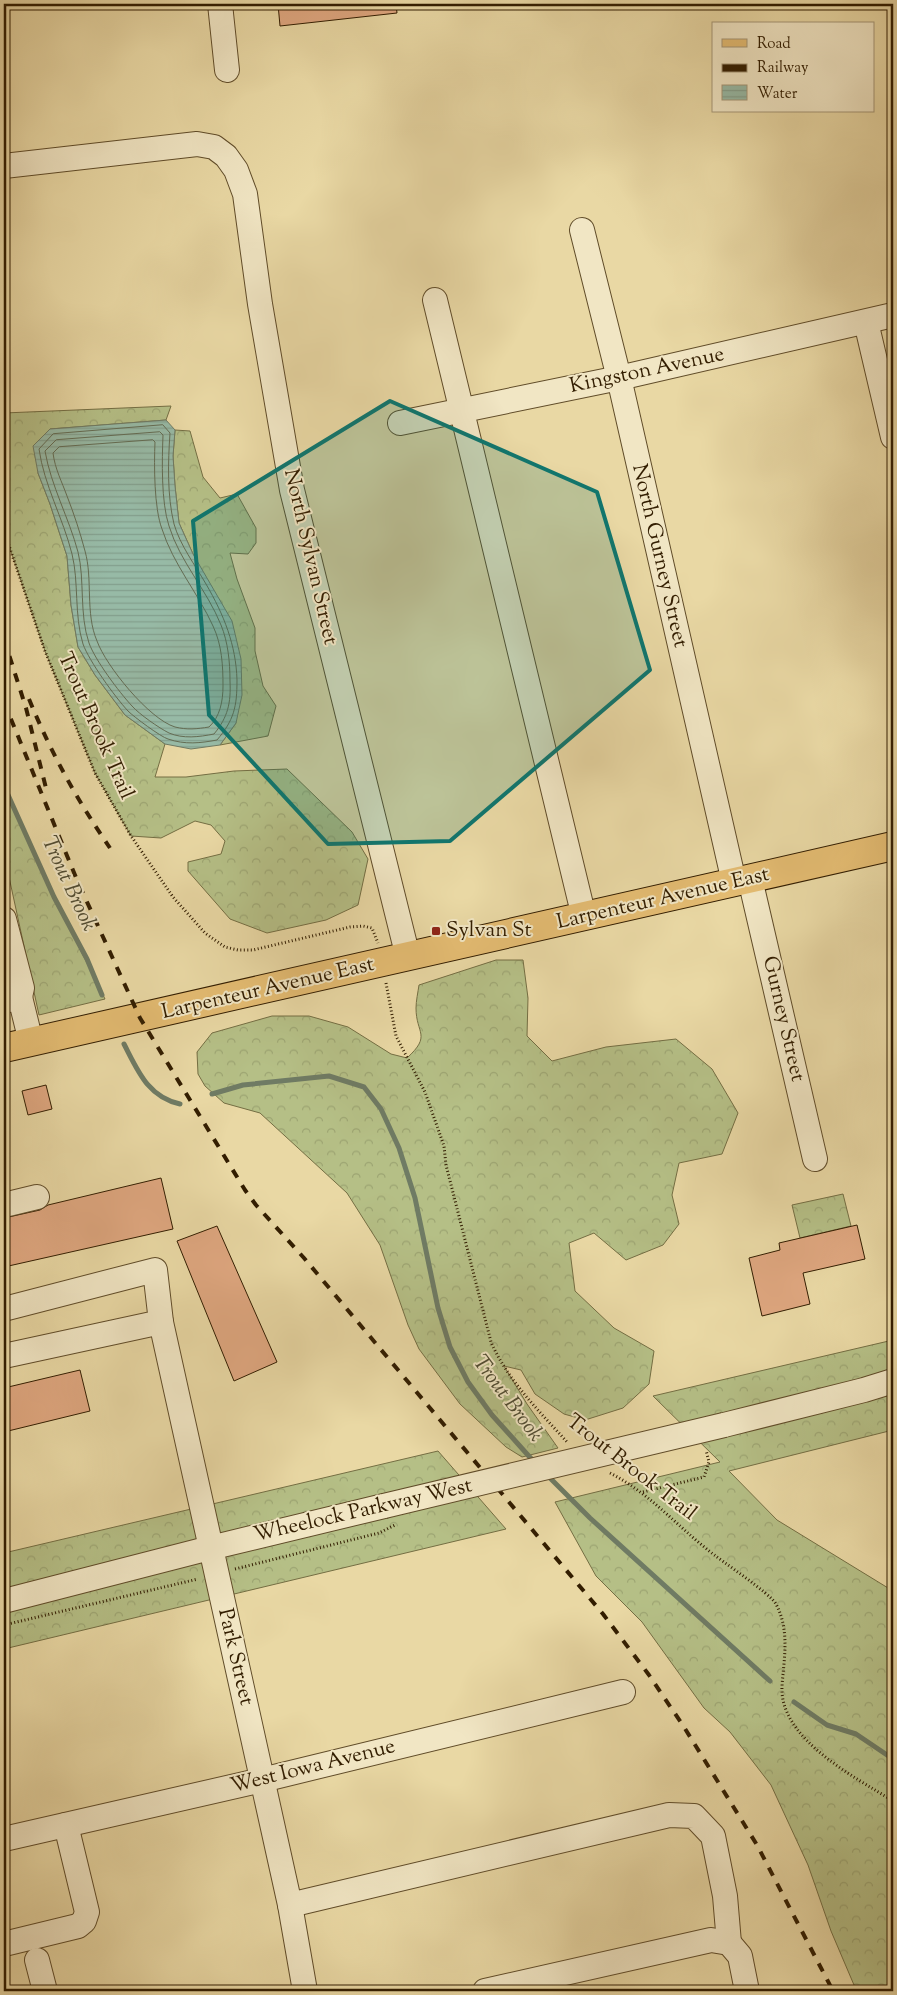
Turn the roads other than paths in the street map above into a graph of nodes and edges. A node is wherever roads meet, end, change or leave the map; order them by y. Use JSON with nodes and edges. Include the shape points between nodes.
{"nodes":[{"id":1,"x":220,"y":4,"type":"edge"},
{"id":2,"x":227,"y":70,"type":"dead end"},
{"id":3,"x":4,"y":166,"type":"edge"},
{"id":4,"x":582,"y":230,"type":"dead end"},
{"id":5,"x":435,"y":300,"type":"dead end"},
{"id":6,"x":893,"y":315,"type":"edge"},
{"id":7,"x":866,"y":322,"type":"junction"},
{"id":8,"x":619,"y":378,"type":"junction"},
{"id":9,"x":462,"y":410,"type":"junction"},
{"id":10,"x":400,"y":423,"type":"dead end"},
{"id":11,"x":893,"y":437,"type":"edge"},
{"id":12,"x":893,"y":846,"type":"edge"},
{"id":13,"x":742,"y":881,"type":"junction"},
{"id":14,"x":584,"y":917,"type":"junction"},
{"id":15,"x":4,"y":919,"type":"edge"},
{"id":16,"x":408,"y":957,"type":"junction"},
{"id":17,"x":12,"y":999,"type":"edge"},
{"id":18,"x":31,"y":1042,"type":"junction"},
{"id":19,"x":4,"y":1048,"type":"edge"},
{"id":20,"x":815,"y":1159,"type":"dead end"},
{"id":21,"x":37,"y":1197,"type":"dead end"},
{"id":22,"x":4,"y":1205,"type":"edge"},
{"id":23,"x":4,"y":1309,"type":"edge"},
{"id":24,"x":161,"y":1322,"type":"junction"},
{"id":25,"x":4,"y":1356,"type":"edge"},
{"id":26,"x":893,"y":1381,"type":"edge"},
{"id":27,"x":210,"y":1548,"type":"junction"},
{"id":28,"x":4,"y":1601,"type":"edge"},
{"id":29,"x":622,"y":1692,"type":"dead end"},
{"id":30,"x":262,"y":1780,"type":"junction"},
{"id":31,"x":66,"y":1825,"type":"junction"},
{"id":32,"x":4,"y":1839,"type":"edge"},
{"id":33,"x":290,"y":1905,"type":"junction"},
{"id":34,"x":729,"y":1943,"type":"junction"},
{"id":35,"x":4,"y":1944,"type":"edge"},
{"id":36,"x":37,"y":1960,"type":"dead end"},
{"id":37,"x":45,"y":1991,"type":"edge"},
{"id":38,"x":306,"y":1991,"type":"edge"},
{"id":39,"x":485,"y":1991,"type":"edge"},
{"id":40,"x":747,"y":1991,"type":"edge"}],
"edges":[{"from":1,"to":2,"type":"street"},
{"from":3,"to":16,"type":"street","name":"North Sylvan Street","via":[[197,144],[214,147],[236,170],[245,194],[292,490]]},
{"from":4,"to":8,"type":"street","name":"North Gurney Street"},
{"from":5,"to":9,"type":"street"},
{"from":6,"to":7,"type":"street","name":"Kingston Avenue"},
{"from":7,"to":8,"type":"street","name":"Kingston Avenue"},
{"from":7,"to":11,"type":"street"},
{"from":8,"to":9,"type":"street","name":"Kingston Avenue"},
{"from":8,"to":13,"type":"street","name":"North Gurney Street"},
{"from":9,"to":10,"type":"street","name":"Kingston Avenue"},
{"from":9,"to":14,"type":"street"},
{"from":12,"to":13,"type":"main road","name":"Larpenteur Avenue East"},
{"from":13,"to":14,"type":"main road","name":"Larpenteur Avenue East"},
{"from":13,"to":20,"type":"street","name":"Gurney Street"},
{"from":14,"to":16,"type":"main road","name":"Larpenteur Avenue East"},
{"from":15,"to":17,"type":"street","via":[[22,988]]},
{"from":16,"to":18,"type":"main road","name":"Larpenteur Avenue East"},
{"from":17,"to":18,"type":"street"},
{"from":18,"to":19,"type":"main road","name":"Larpenteur Avenue East"},
{"from":21,"to":22,"type":"street"},
{"from":23,"to":24,"type":"street","name":"Park Street","via":[[155,1270]]},
{"from":24,"to":25,"type":"street"},
{"from":24,"to":27,"type":"street","name":"Park Street"},
{"from":26,"to":27,"type":"street","name":"Wheelock Parkway West","bridge":true,"via":[[724,1425]]},
{"from":27,"to":28,"type":"street","name":"Wheelock Parkway West"},
{"from":27,"to":30,"type":"street","name":"Park Street"},
{"from":29,"to":30,"type":"street","name":"West Iowa Avenue"},
{"from":30,"to":31,"type":"street","name":"West Iowa Avenue"},
{"from":30,"to":33,"type":"street","name":"Park Street"},
{"from":31,"to":32,"type":"street","name":"West Iowa Avenue"},
{"from":31,"to":35,"type":"street","via":[[87,1912],[84,1921],[78,1926]]},
{"from":33,"to":34,"type":"street","via":[[669,1815],[694,1816],[713,1836],[725,1896]]},
{"from":33,"to":38,"type":"street","name":"Park Street"},
{"from":34,"to":39,"type":"street","via":[[711,1940]]},
{"from":34,"to":40,"type":"street","via":[[740,1956]]},
{"from":36,"to":37,"type":"street"}]}
